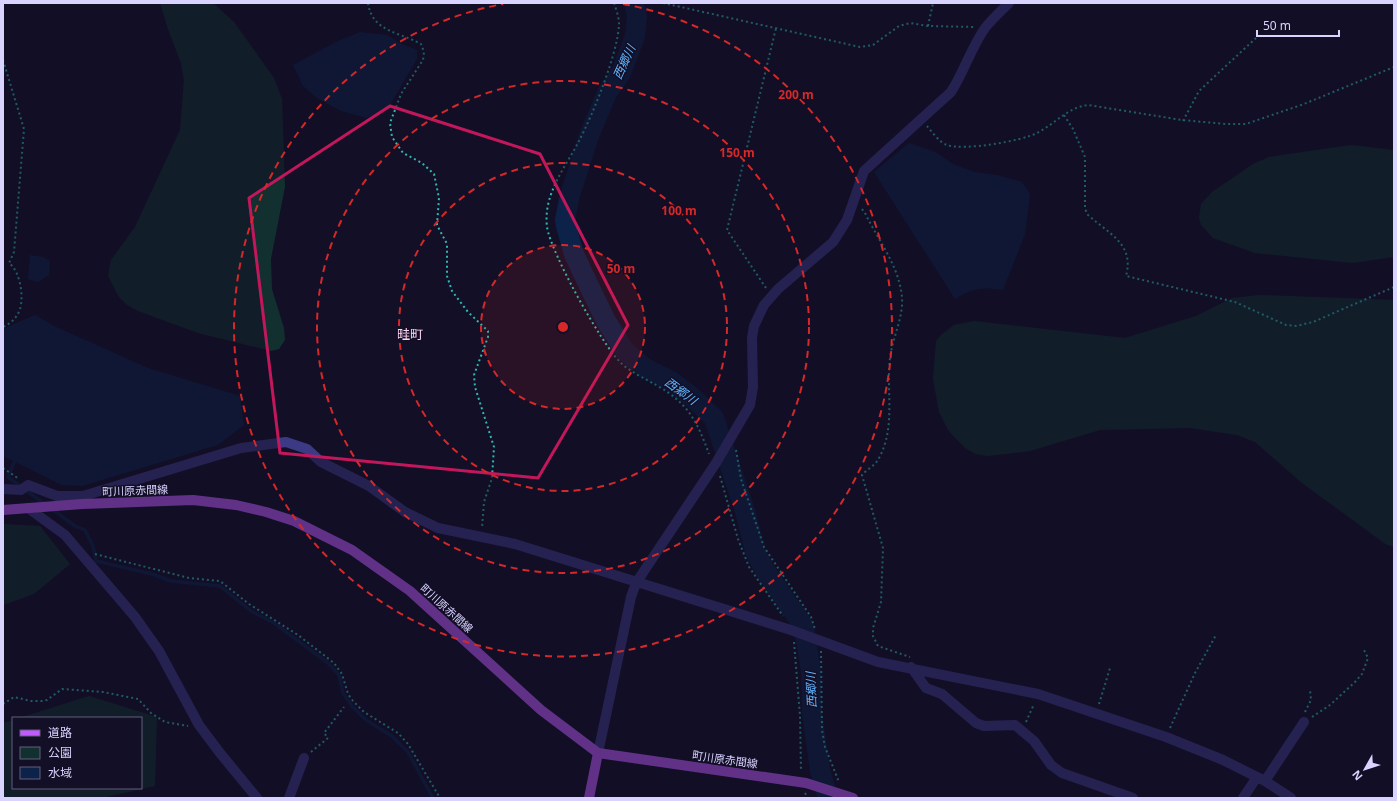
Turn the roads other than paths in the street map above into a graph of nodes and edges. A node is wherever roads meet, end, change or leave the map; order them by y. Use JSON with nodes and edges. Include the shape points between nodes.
{"nodes":[{"id":1,"x":1009,"y":3,"type":"edge"},
{"id":2,"x":3,"y":489,"type":"edge"},
{"id":3,"x":28,"y":508,"type":"junction"},
{"id":4,"x":3,"y":510,"type":"edge"},
{"id":5,"x":636,"y":582,"type":"junction"},
{"id":6,"x":914,"y":663,"type":"junction"},
{"id":7,"x":1304,"y":722,"type":"road end"},
{"id":8,"x":598,"y":753,"type":"junction"},
{"id":9,"x":304,"y":758,"type":"road end"},
{"id":10,"x":1261,"y":779,"type":"junction"},
{"id":11,"x":848,"y":796,"type":"edge"},
{"id":12,"x":257,"y":798,"type":"edge"},
{"id":13,"x":289,"y":798,"type":"edge"},
{"id":14,"x":589,"y":798,"type":"edge"},
{"id":15,"x":1134,"y":798,"type":"edge"},
{"id":16,"x":1243,"y":798,"type":"edge"},
{"id":17,"x":1291,"y":798,"type":"edge"}],
"edges":[{"from":1,"to":5,"type":"street","via":[[985,28],[952,92],[872,161],[864,171],[847,220],[833,242],[764,305],[754,326],[752,338],[753,388],[750,405]]},
{"from":2,"to":5,"type":"street","via":[[21,490],[28,485],[57,496],[83,496],[241,448],[286,442],[307,449],[321,462],[368,486],[405,512],[438,528],[515,544]]},
{"from":3,"to":4,"type":"main road","name":"町川原赤間線"},
{"from":3,"to":8,"type":"main road","name":"町川原赤間線","via":[[194,500],[236,505],[294,521],[352,550],[410,591],[541,710]]},
{"from":3,"to":12,"type":"street","via":[[65,535],[135,617],[159,650],[199,724]]},
{"from":5,"to":6,"type":"street","via":[[793,631],[878,662]]},
{"from":5,"to":8,"type":"street"},
{"from":6,"to":10,"type":"street","via":[[1038,694],[1096,713],[1166,737]]},
{"from":6,"to":15,"type":"street","via":[[926,688],[942,694],[976,723],[984,726],[1014,725],[1034,741],[1051,765],[1062,774]]},
{"from":7,"to":10,"type":"street"},
{"from":8,"to":11,"type":"main road","name":"町川原赤間線","via":[[804,783]]},
{"from":8,"to":14,"type":"main road"},
{"from":9,"to":13,"type":"street"},
{"from":10,"to":16,"type":"street"},
{"from":10,"to":17,"type":"street"}]}
